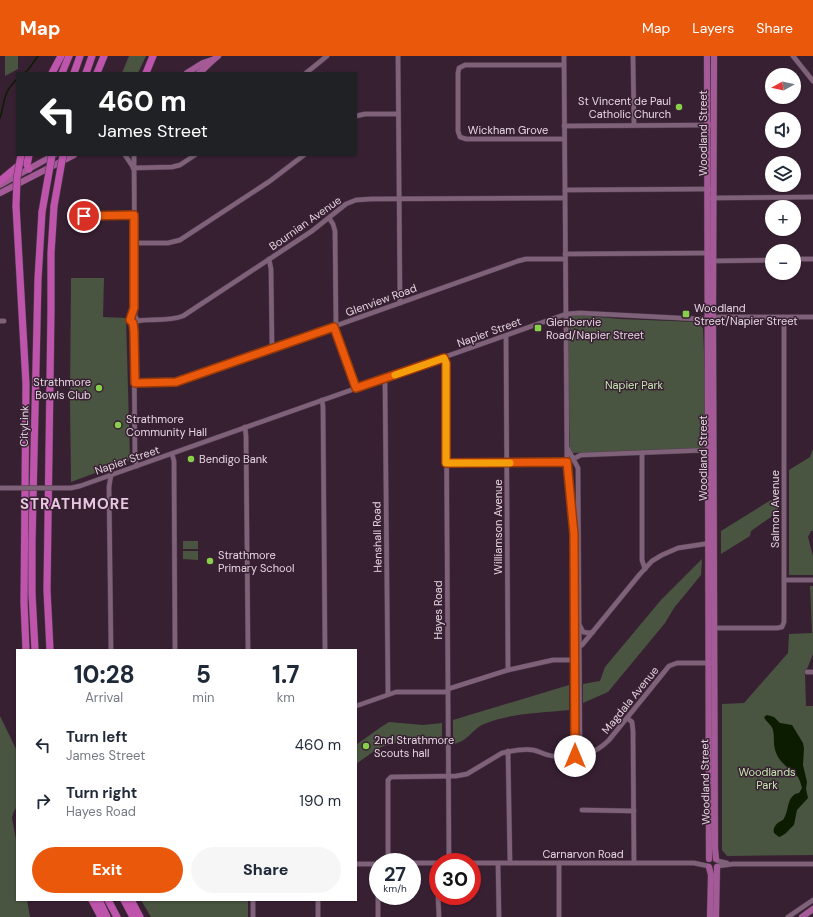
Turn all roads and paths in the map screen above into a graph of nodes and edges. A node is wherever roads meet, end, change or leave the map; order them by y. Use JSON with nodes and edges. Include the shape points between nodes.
{"nodes":[{"id":1,"x":61,"y":56,"type":"edge"},
{"id":2,"x":69,"y":56,"type":"edge"},
{"id":3,"x":80,"y":56,"type":"edge"},
{"id":4,"x":92,"y":56,"type":"edge"},
{"id":5,"x":104,"y":56,"type":"edge"},
{"id":6,"x":153,"y":56,"type":"edge"},
{"id":7,"x":218,"y":56,"type":"edge"},
{"id":8,"x":327,"y":56,"type":"edge"},
{"id":9,"x":398,"y":56,"type":"edge"},
{"id":10,"x":564,"y":56,"type":"edge"},
{"id":11,"x":633,"y":56,"type":"edge"},
{"id":12,"x":707,"y":56,"type":"edge"},
{"id":13,"x":714,"y":56,"type":"edge"},
{"id":14,"x":793,"y":56,"type":"edge"},
{"id":15,"x":212,"y":60,"type":"junction"},
{"id":16,"x":564,"y":65,"type":"junction"},
{"id":17,"x":53,"y":72,"type":"edge"},
{"id":18,"x":62,"y":72,"type":"edge"},
{"id":19,"x":74,"y":72,"type":"edge"},
{"id":20,"x":86,"y":72,"type":"edge"},
{"id":21,"x":97,"y":72,"type":"edge"},
{"id":22,"x":146,"y":72,"type":"edge"},
{"id":23,"x":188,"y":72,"type":"edge"},
{"id":24,"x":200,"y":72,"type":"edge"},
{"id":25,"x":307,"y":72,"type":"edge"},
{"id":26,"x":813,"y":81,"type":"edge"},
{"id":27,"x":398,"y":114,"type":"junction"},
{"id":28,"x":357,"y":116,"type":"edge"},
{"id":29,"x":634,"y":125,"type":"junction"},
{"id":30,"x":710,"y":125,"type":"junction"},
{"id":31,"x":564,"y":126,"type":"junction"},
{"id":32,"x":564,"y":139,"type":"junction"},
{"id":33,"x":21,"y":156,"type":"edge"},
{"id":34,"x":25,"y":156,"type":"edge"},
{"id":35,"x":29,"y":156,"type":"edge"},
{"id":36,"x":51,"y":156,"type":"edge"},
{"id":37,"x":53,"y":156,"type":"edge"},
{"id":38,"x":63,"y":156,"type":"edge"},
{"id":39,"x":72,"y":156,"type":"edge"},
{"id":40,"x":126,"y":156,"type":"edge"},
{"id":41,"x":134,"y":156,"type":"edge"},
{"id":42,"x":194,"y":156,"type":"edge"},
{"id":43,"x":303,"y":156,"type":"edge"},
{"id":44,"x":133,"y":168,"type":"junction"},
{"id":45,"x":30,"y":169,"type":"junction"},
{"id":46,"x":38,"y":175,"type":"junction"},
{"id":47,"x":0,"y":181,"type":"edge"},
{"id":48,"x":0,"y":186,"type":"edge"},
{"id":49,"x":710,"y":189,"type":"junction"},
{"id":50,"x":565,"y":190,"type":"junction"},
{"id":51,"x":0,"y":193,"type":"edge"},
{"id":52,"x":813,"y":197,"type":"edge"},
{"id":53,"x":565,"y":198,"type":"junction"},
{"id":54,"x":710,"y":198,"type":"junction"},
{"id":55,"x":399,"y":199,"type":"junction"},
{"id":56,"x":134,"y":215,"type":"junction"},
{"id":57,"x":80,"y":217,"type":"dead end"},
{"id":58,"x":329,"y":218,"type":"junction"},
{"id":59,"x":134,"y":244,"type":"junction"},
{"id":60,"x":710,"y":253,"type":"junction"},
{"id":61,"x":565,"y":256,"type":"junction"},
{"id":62,"x":269,"y":259,"type":"junction"},
{"id":63,"x":801,"y":259,"type":"edge"},
{"id":64,"x":813,"y":259,"type":"edge"},
{"id":65,"x":765,"y":260,"type":"edge"},
{"id":66,"x":710,"y":261,"type":"junction"},
{"id":67,"x":400,"y":303,"type":"junction"},
{"id":68,"x":566,"y":314,"type":"junction"},
{"id":69,"x":784,"y":317,"type":"junction"},
{"id":70,"x":813,"y":317,"type":"edge"},
{"id":71,"x":710,"y":318,"type":"junction"},
{"id":72,"x":135,"y":320,"type":"junction"},
{"id":73,"x":335,"y":326,"type":"junction"},
{"id":74,"x":506,"y":336,"type":"junction"},
{"id":75,"x":272,"y":348,"type":"junction"},
{"id":76,"x":444,"y":358,"type":"junction"},
{"id":77,"x":384,"y":379,"type":"junction"},
{"id":78,"x":135,"y":383,"type":"junction"},
{"id":79,"x":356,"y":388,"type":"junction"},
{"id":80,"x":322,"y":400,"type":"junction"},
{"id":81,"x":245,"y":428,"type":"junction"},
{"id":82,"x":567,"y":448,"type":"junction"},
{"id":83,"x":710,"y":450,"type":"junction"},
{"id":84,"x":642,"y":452,"type":"junction"},
{"id":85,"x":172,"y":454,"type":"junction"},
{"id":86,"x":573,"y":458,"type":"junction"},
{"id":87,"x":567,"y":462,"type":"junction"},
{"id":88,"x":446,"y":463,"type":"junction"},
{"id":89,"x":507,"y":463,"type":"junction"},
{"id":90,"x":137,"y":466,"type":"junction"},
{"id":91,"x":108,"y":476,"type":"junction"},
{"id":92,"x":0,"y":488,"type":"edge"},
{"id":93,"x":711,"y":544,"type":"junction"},
{"id":94,"x":642,"y":555,"type":"junction"},
{"id":95,"x":649,"y":564,"type":"junction"},
{"id":96,"x":645,"y":569,"type":"junction"},
{"id":97,"x":784,"y":580,"type":"junction"},
{"id":98,"x":813,"y":580,"type":"edge"},
{"id":99,"x":579,"y":625,"type":"junction"},
{"id":100,"x":711,"y":628,"type":"junction"},
{"id":101,"x":593,"y":631,"type":"junction"},
{"id":102,"x":577,"y":647,"type":"junction"},
{"id":103,"x":26,"y":649,"type":"edge"},
{"id":104,"x":35,"y":649,"type":"edge"},
{"id":105,"x":50,"y":649,"type":"edge"},
{"id":106,"x":111,"y":649,"type":"edge"},
{"id":107,"x":175,"y":649,"type":"edge"},
{"id":108,"x":248,"y":649,"type":"edge"},
{"id":109,"x":325,"y":649,"type":"edge"},
{"id":110,"x":577,"y":660,"type":"junction"},
{"id":111,"x":711,"y":663,"type":"junction"},
{"id":112,"x":508,"y":670,"type":"junction"},
{"id":113,"x":807,"y":672,"type":"dead end"},
{"id":114,"x":813,"y":672,"type":"edge"},
{"id":115,"x":448,"y":690,"type":"junction"},
{"id":116,"x":388,"y":694,"type":"junction"},
{"id":117,"x":357,"y":706,"type":"edge"},
{"id":118,"x":578,"y":713,"type":"junction"},
{"id":119,"x":627,"y":718,"type":"junction"},
{"id":120,"x":508,"y":752,"type":"junction"},
{"id":121,"x":575,"y":756,"type":"junction"},
{"id":122,"x":580,"y":756,"type":"junction"},
{"id":123,"x":449,"y":776,"type":"junction"},
{"id":124,"x":712,"y":800,"type":"junction"},
{"id":125,"x":582,"y":810,"type":"dead end"},
{"id":126,"x":634,"y":811,"type":"junction"},
{"id":127,"x":388,"y":853,"type":"edge"},
{"id":128,"x":449,"y":853,"type":"edge"},
{"id":129,"x":481,"y":863,"type":"edge"},
{"id":130,"x":498,"y":863,"type":"junction"},
{"id":131,"x":510,"y":863,"type":"junction"},
{"id":132,"x":559,"y":863,"type":"junction"},
{"id":133,"x":634,"y":863,"type":"junction"},
{"id":134,"x":708,"y":863,"type":"junction"},
{"id":135,"x":717,"y":863,"type":"junction"},
{"id":136,"x":357,"y":864,"type":"edge"},
{"id":137,"x":369,"y":864,"type":"edge"},
{"id":138,"x":813,"y":864,"type":"edge"},
{"id":139,"x":813,"y":900,"type":"edge"},
{"id":140,"x":92,"y":901,"type":"edge"},
{"id":141,"x":99,"y":901,"type":"edge"},
{"id":142,"x":109,"y":901,"type":"edge"},
{"id":143,"x":125,"y":901,"type":"edge"},
{"id":144,"x":132,"y":901,"type":"edge"},
{"id":145,"x":253,"y":901,"type":"edge"},
{"id":146,"x":318,"y":901,"type":"edge"},
{"id":147,"x":378,"y":905,"type":"edge"},
{"id":148,"x":438,"y":905,"type":"edge"},
{"id":149,"x":813,"y":909,"type":"edge"},
{"id":150,"x":100,"y":917,"type":"edge"},
{"id":151,"x":107,"y":917,"type":"edge"},
{"id":152,"x":117,"y":917,"type":"edge"},
{"id":153,"x":133,"y":917,"type":"edge"},
{"id":154,"x":140,"y":917,"type":"edge"},
{"id":155,"x":253,"y":917,"type":"edge"},
{"id":156,"x":318,"y":917,"type":"edge"},
{"id":157,"x":378,"y":917,"type":"edge"},
{"id":158,"x":438,"y":917,"type":"edge"},
{"id":159,"x":498,"y":917,"type":"edge"},
{"id":160,"x":559,"y":917,"type":"edge"},
{"id":161,"x":710,"y":917,"type":"edge"},
{"id":162,"x":716,"y":917,"type":"edge"},
{"id":163,"x":788,"y":917,"type":"edge"},
{"id":164,"x":802,"y":917,"type":"edge"}],
"edges":[{"from":1,"to":17,"type":"highway"},
{"from":2,"to":18,"type":"highway"},
{"from":3,"to":19,"type":"highway"},
{"from":4,"to":20,"type":"highway"},
{"from":5,"to":21,"type":"highway"},
{"from":6,"to":22,"type":"highway"},
{"from":7,"to":15,"type":"main road"},
{"from":8,"to":25,"type":"street"},
{"from":9,"to":27,"type":"street"},
{"from":10,"to":16,"type":"street"},
{"from":11,"to":29,"type":"street"},
{"from":12,"to":30,"type":"main road","name":"Woodland Street"},
{"from":13,"to":30,"type":"main road","name":"Woodland Street"},
{"from":14,"to":26,"type":"street"},
{"from":15,"to":23,"type":"main road","via":[[203,62]]},
{"from":15,"to":24,"type":"main road"},
{"from":16,"to":31,"type":"street"},
{"from":16,"to":32,"type":"street","name":"Wickham Grove","via":[[465,65],[459,68],[458,73],[460,137]]},
{"from":27,"to":28,"type":"street"},
{"from":27,"to":55,"type":"street"},
{"from":29,"to":30,"type":"street"},
{"from":29,"to":31,"type":"street"},
{"from":30,"to":49,"type":"main road","name":"Woodland Street"},
{"from":31,"to":32,"type":"street"},
{"from":32,"to":50,"type":"street"},
{"from":33,"to":103,"type":"highway","bridge":true,"via":[[16,206],[26,384]]},
{"from":34,"to":47,"type":"highway"},
{"from":35,"to":45,"type":"highway","via":[[27,165]]},
{"from":36,"to":45,"type":"main road"},
{"from":37,"to":104,"type":"highway","name":"CityLink","bridge":true,"via":[[42,212],[38,279],[32,542]]},
{"from":38,"to":105,"type":"highway","bridge":true,"via":[[54,206],[51,253],[47,590]]},
{"from":39,"to":46,"type":"main road"},
{"from":40,"to":44,"type":"street"},
{"from":41,"to":44,"type":"street"},
{"from":42,"to":44,"type":"street","via":[[172,167]]},
{"from":43,"to":59,"type":"street","via":[[270,181],[180,240]]},
{"from":44,"to":56,"type":"street"},
{"from":45,"to":46,"type":"main road"},
{"from":45,"to":48,"type":"main road"},
{"from":46,"to":51,"type":"main road"},
{"from":49,"to":50,"type":"street"},
{"from":49,"to":54,"type":"main road","name":"Woodland Street"},
{"from":50,"to":53,"type":"street"},
{"from":52,"to":54,"type":"street"},
{"from":53,"to":55,"type":"street","name":"Bournian Avenue"},
{"from":53,"to":61,"type":"street"},
{"from":54,"to":60,"type":"main road","name":"Woodland Street"},
{"from":55,"to":58,"type":"street","name":"Bournian Avenue","via":[[356,200],[346,204]]},
{"from":55,"to":67,"type":"street"},
{"from":56,"to":57,"type":"street"},
{"from":56,"to":59,"type":"street"},
{"from":58,"to":62,"type":"street","name":"Bournian Avenue"},
{"from":58,"to":73,"type":"street","via":[[335,231]]},
{"from":59,"to":72,"type":"street"},
{"from":60,"to":61,"type":"street","name":"Glenview Road"},
{"from":60,"to":66,"type":"main road","name":"Woodland Street"},
{"from":61,"to":67,"type":"street","name":"Glenview Road","via":[[522,260]]},
{"from":61,"to":68,"type":"street"},
{"from":62,"to":72,"type":"street","name":"Bournian Avenue","via":[[183,316],[171,320]]},
{"from":62,"to":75,"type":"street"},
{"from":63,"to":64,"type":"street"},
{"from":65,"to":66,"type":"street"},
{"from":66,"to":71,"type":"main road","name":"Woodland Street"},
{"from":67,"to":73,"type":"street","name":"Glenview Road"},
{"from":68,"to":71,"type":"street","name":"Napier Street"},
{"from":68,"to":74,"type":"street","name":"Napier Street"},
{"from":68,"to":82,"type":"street"},
{"from":69,"to":70,"type":"street","name":"Napier Street"},
{"from":69,"to":71,"type":"street","name":"Napier Street"},
{"from":69,"to":97,"type":"street","name":"Salmon Avenue"},
{"from":71,"to":83,"type":"main road","name":"Woodland Street"},
{"from":72,"to":78,"type":"street"},
{"from":73,"to":75,"type":"street","name":"Glenview Road"},
{"from":73,"to":79,"type":"street"},
{"from":74,"to":76,"type":"street","name":"Napier Street"},
{"from":74,"to":89,"type":"street","name":"Williamson Avenue"},
{"from":75,"to":78,"type":"street","name":"Glenview Road","via":[[176,382]]},
{"from":76,"to":77,"type":"street","name":"Napier Street"},
{"from":76,"to":88,"type":"street","name":"Hayes Road"},
{"from":77,"to":79,"type":"street","name":"Napier Street"},
{"from":77,"to":116,"type":"street","name":"Henshall Road"},
{"from":78,"to":90,"type":"street"},
{"from":79,"to":80,"type":"street","name":"Napier Street"},
{"from":80,"to":81,"type":"street","name":"Napier Street"},
{"from":80,"to":109,"type":"street"},
{"from":81,"to":85,"type":"street","name":"Napier Street"},
{"from":81,"to":108,"type":"street"},
{"from":82,"to":86,"type":"street"},
{"from":82,"to":87,"type":"street"},
{"from":83,"to":84,"type":"street"},
{"from":83,"to":93,"type":"main road","name":"Woodland Street"},
{"from":84,"to":86,"type":"street","via":[[580,455]]},
{"from":84,"to":94,"type":"street"},
{"from":85,"to":90,"type":"street","name":"Napier Street"},
{"from":85,"to":107,"type":"street"},
{"from":86,"to":87,"type":"street"},
{"from":86,"to":99,"type":"street","via":[[578,468]]},
{"from":87,"to":89,"type":"street"},
{"from":87,"to":102,"type":"street","via":[[574,534]]},
{"from":88,"to":89,"type":"street"},
{"from":88,"to":115,"type":"street","name":"Hayes Road"},
{"from":89,"to":112,"type":"street","name":"Williamson Avenue"},
{"from":90,"to":91,"type":"street","name":"Napier Street"},
{"from":91,"to":92,"type":"street","name":"Napier Street","bridge":true,"via":[[71,488]]},
{"from":91,"to":106,"type":"street"},
{"from":93,"to":95,"type":"street","via":[[678,548]]},
{"from":93,"to":100,"type":"main road","name":"Woodland Street"},
{"from":94,"to":95,"type":"street"},
{"from":94,"to":96,"type":"street"},
{"from":95,"to":96,"type":"street"},
{"from":96,"to":101,"type":"street"},
{"from":97,"to":98,"type":"street"},
{"from":97,"to":100,"type":"street","name":"Salmon Avenue","via":[[782,627]]},
{"from":99,"to":101,"type":"street","via":[[583,632]]},
{"from":99,"to":102,"type":"street"},
{"from":100,"to":111,"type":"main road","name":"Woodland Street"},
{"from":101,"to":102,"type":"street"},
{"from":102,"to":110,"type":"street"},
{"from":110,"to":112,"type":"street","via":[[553,660]]},
{"from":110,"to":118,"type":"street"},
{"from":111,"to":119,"type":"street","name":"Magdala Avenue","via":[[677,663],[669,666]]},
{"from":111,"to":124,"type":"main road","name":"Woodland Street"},
{"from":112,"to":115,"type":"street"},
{"from":113,"to":114,"type":"street"},
{"from":115,"to":116,"type":"street"},
{"from":115,"to":123,"type":"street","name":"Hayes Road"},
{"from":116,"to":117,"type":"street"},
{"from":118,"to":121,"type":"street"},
{"from":118,"to":122,"type":"street"},
{"from":119,"to":122,"type":"street","name":"Magdala Avenue","via":[[602,747]]},
{"from":119,"to":126,"type":"street","via":[[633,726]]},
{"from":120,"to":121,"type":"street","name":"Magdala Avenue","via":[[532,750],[553,756]]},
{"from":120,"to":123,"type":"street","name":"Magdala Avenue","via":[[467,774]]},
{"from":120,"to":131,"type":"street"},
{"from":121,"to":122,"type":"street","name":"Magdala Avenue"},
{"from":123,"to":127,"type":"street","name":"Magdala Avenue","via":[[389,778]]},
{"from":123,"to":128,"type":"street","name":"Hayes Road"},
{"from":124,"to":134,"type":"main road","name":"Woodland Street"},
{"from":124,"to":135,"type":"main road","name":"Woodland Street"},
{"from":125,"to":126,"type":"street"},
{"from":126,"to":133,"type":"street"},
{"from":129,"to":130,"type":"street","name":"Carnarvon Road"},
{"from":130,"to":131,"type":"street","name":"Carnarvon Road"},
{"from":130,"to":159,"type":"street"},
{"from":131,"to":132,"type":"street","name":"Carnarvon Road"},
{"from":132,"to":133,"type":"street","name":"Carnarvon Road"},
{"from":132,"to":160,"type":"street"},
{"from":133,"to":134,"type":"street","name":"Carnarvon Road"},
{"from":134,"to":135,"type":"main road","via":[[713,858]]},
{"from":134,"to":135,"type":"main road","via":[[712,869]]},
{"from":134,"to":161,"type":"main road","name":"Woodland Street"},
{"from":135,"to":138,"type":"street"},
{"from":135,"to":162,"type":"main road","name":"Woodland Street"},
{"from":136,"to":137,"type":"street"},
{"from":139,"to":163,"type":"street"},
{"from":140,"to":150,"type":"highway"},
{"from":141,"to":151,"type":"highway"},
{"from":142,"to":152,"type":"highway"},
{"from":143,"to":153,"type":"highway"},
{"from":144,"to":154,"type":"highway"},
{"from":145,"to":155,"type":"street"},
{"from":146,"to":156,"type":"street"},
{"from":147,"to":157,"type":"street"},
{"from":148,"to":158,"type":"street"},
{"from":149,"to":164,"type":"main road"}]}
